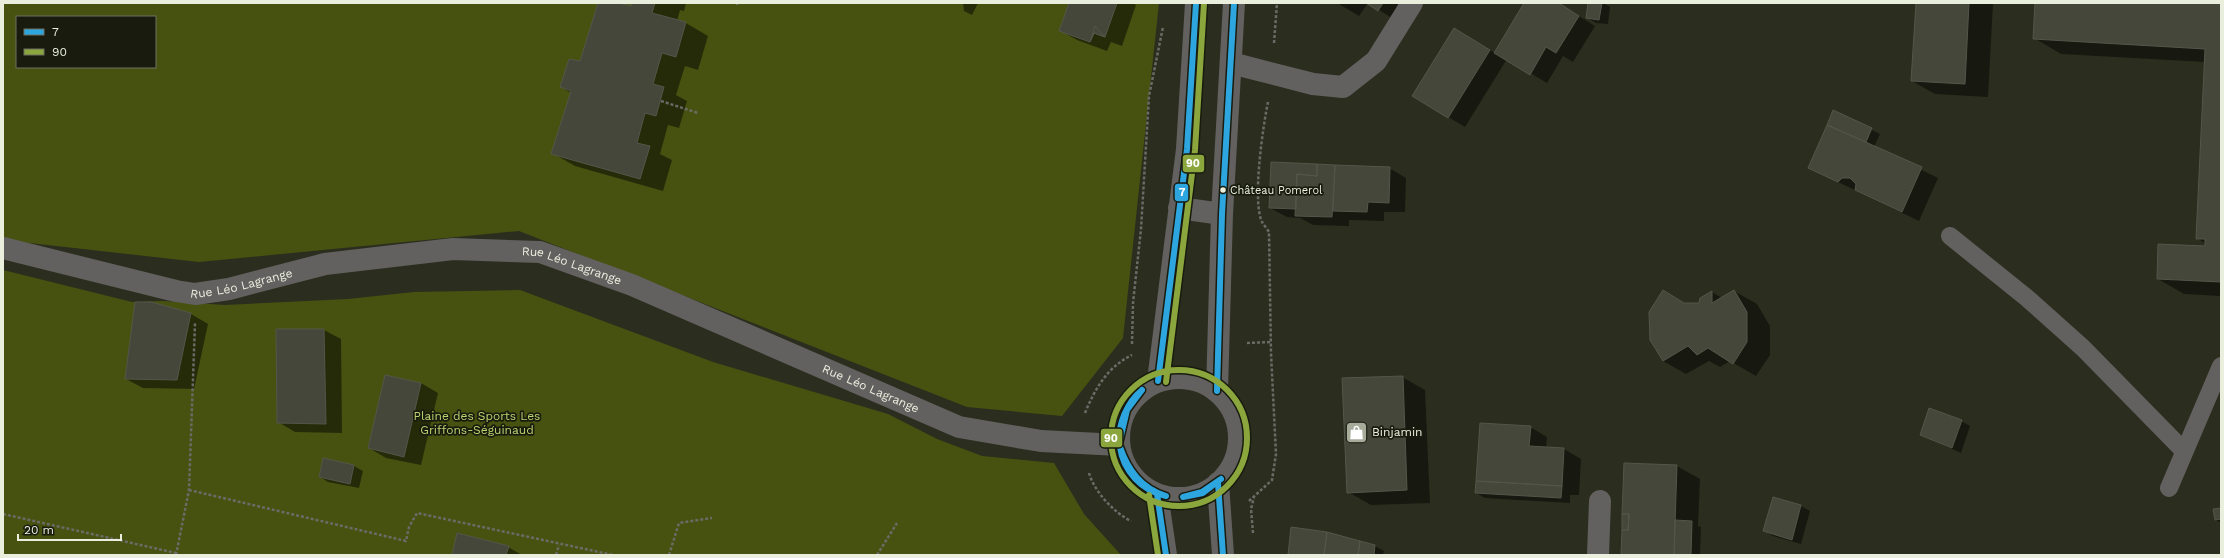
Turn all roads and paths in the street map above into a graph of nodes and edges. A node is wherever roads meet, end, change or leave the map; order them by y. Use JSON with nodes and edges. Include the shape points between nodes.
{"nodes":[{"id":1,"x":1196,"y":3,"type":"edge"},
{"id":2,"x":1234,"y":3,"type":"edge"},
{"id":3,"x":1277,"y":3,"type":"edge"},
{"id":4,"x":1412,"y":3,"type":"edge"},
{"id":5,"x":1164,"y":22,"type":"dead end"},
{"id":6,"x":1231,"y":62,"type":"junction"},
{"id":7,"x":1271,"y":73,"type":"junction"},
{"id":8,"x":661,"y":101,"type":"dead end"},
{"id":9,"x":698,"y":113,"type":"dead end"},
{"id":10,"x":1179,"y":208,"type":"junction"},
{"id":11,"x":1222,"y":214,"type":"junction"},
{"id":12,"x":1950,"y":236,"type":"dead end"},
{"id":13,"x":3,"y":248,"type":"edge"},
{"id":14,"x":196,"y":294,"type":"junction"},
{"id":15,"x":1135,"y":347,"type":"dead end"},
{"id":16,"x":2221,"y":366,"type":"edge"},
{"id":17,"x":1158,"y":381,"type":"junction"},
{"id":18,"x":1217,"y":391,"type":"junction"},
{"id":19,"x":1119,"y":445,"type":"junction"},
{"id":20,"x":2184,"y":451,"type":"junction"},
{"id":21,"x":1218,"y":484,"type":"junction"},
{"id":22,"x":2169,"y":488,"type":"dead end"},
{"id":23,"x":189,"y":490,"type":"junction"},
{"id":24,"x":1157,"y":494,"type":"junction"},
{"id":25,"x":1254,"y":497,"type":"dead end"},
{"id":26,"x":1600,"y":501,"type":"dead end"},
{"id":27,"x":3,"y":514,"type":"edge"},
{"id":28,"x":712,"y":518,"type":"dead end"},
{"id":29,"x":898,"y":523,"type":"dead end"},
{"id":30,"x":559,"y":545,"type":"junction"},
{"id":31,"x":176,"y":554,"type":"edge"},
{"id":32,"x":556,"y":555,"type":"edge"},
{"id":33,"x":613,"y":555,"type":"edge"},
{"id":34,"x":669,"y":555,"type":"edge"},
{"id":35,"x":876,"y":555,"type":"edge"},
{"id":36,"x":1166,"y":555,"type":"edge"},
{"id":37,"x":1223,"y":555,"type":"edge"},
{"id":38,"x":1598,"y":555,"type":"edge"}],
"edges":[{"from":1,"to":10,"type":"street","via":[[1186,149]]},
{"from":2,"to":6,"type":"street"},
{"from":3,"to":7,"type":"path"},
{"from":4,"to":7,"type":"street","via":[[1376,61],[1343,87],[1313,84]]},
{"from":5,"to":15,"type":"path","via":[[1147,112],[1141,229],[1133,303],[1131,343]]},
{"from":6,"to":7,"type":"street"},
{"from":6,"to":11,"type":"street"},
{"from":7,"to":25,"type":"path","via":[[1261,138],[1259,201],[1262,221],[1269,232],[1270,342],[1276,454],[1272,480]]},
{"from":8,"to":9,"type":"path"},
{"from":10,"to":11,"type":"street"},
{"from":10,"to":17,"type":"street"},
{"from":11,"to":18,"type":"street"},
{"from":12,"to":20,"type":"lane","via":[[2027,298],[2083,348]]},
{"from":13,"to":14,"type":"street","name":"Rue Léo Lagrange"},
{"from":14,"to":19,"type":"street","name":"Rue Léo Lagrange","via":[[228,289],[325,264],[453,250],[540,252],[632,285],[959,427],[1041,441]]},
{"from":14,"to":23,"type":"path"},
{"from":16,"to":20,"type":"lane"},
{"from":17,"to":18,"type":"street","via":[[1178,378],[1198,381]]},
{"from":17,"to":19,"type":"street","via":[[1140,392],[1127,407],[1120,425]]},
{"from":18,"to":21,"type":"street","via":[[1228,404],[1236,420],[1239,437],[1237,454]]},
{"from":19,"to":24,"type":"street","via":[[1123,460],[1131,474],[1142,486]]},
{"from":20,"to":22,"type":"lane"},
{"from":21,"to":24,"type":"street","via":[[1189,497]]},
{"from":21,"to":37,"type":"street"},
{"from":23,"to":30,"type":"path","via":[[406,541],[409,527],[417,513]]},
{"from":23,"to":31,"type":"path"},
{"from":24,"to":36,"type":"street"},
{"from":26,"to":38,"type":"street"},
{"from":27,"to":31,"type":"path"},
{"from":28,"to":34,"type":"path","via":[[679,523]]},
{"from":29,"to":35,"type":"path"},
{"from":30,"to":32,"type":"path"},
{"from":30,"to":33,"type":"path"}]}
